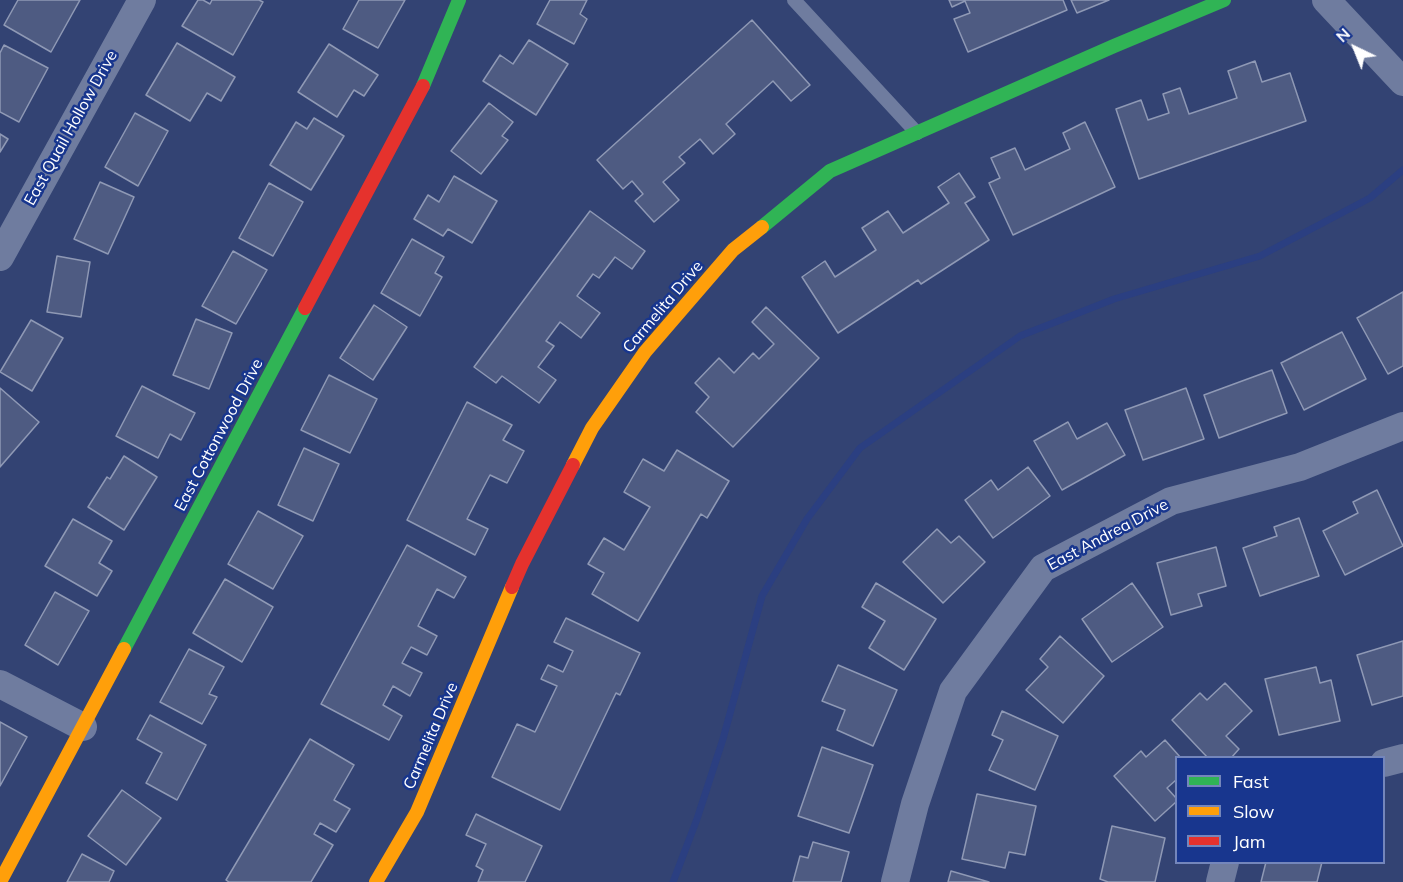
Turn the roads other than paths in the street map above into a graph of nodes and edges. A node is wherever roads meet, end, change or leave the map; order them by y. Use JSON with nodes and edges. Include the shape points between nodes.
{"nodes":[{"id":1,"x":142,"y":0,"type":"edge"},
{"id":2,"x":459,"y":0,"type":"edge"},
{"id":3,"x":794,"y":0,"type":"edge"},
{"id":4,"x":1224,"y":0,"type":"edge"},
{"id":5,"x":1326,"y":0,"type":"edge"},
{"id":6,"x":1403,"y":82,"type":"edge"},
{"id":7,"x":917,"y":133,"type":"junction"},
{"id":8,"x":0,"y":257,"type":"edge"},
{"id":9,"x":1403,"y":426,"type":"edge"},
{"id":10,"x":0,"y":684,"type":"edge"},
{"id":11,"x":83,"y":727,"type":"junction"},
{"id":12,"x":1403,"y":758,"type":"edge"},
{"id":13,"x":1385,"y":762,"type":"edge"},
{"id":14,"x":1224,"y":864,"type":"edge"},
{"id":15,"x":0,"y":882,"type":"edge"},
{"id":16,"x":376,"y":882,"type":"edge"},
{"id":17,"x":895,"y":882,"type":"edge"},
{"id":18,"x":1220,"y":882,"type":"edge"}],
"edges":[{"from":1,"to":8,"type":"street","name":"East Quail Hollow Drive"},
{"from":2,"to":11,"type":"street","name":"East Cottonwood Drive","via":[[428,77]]},
{"from":3,"to":7,"type":"lane"},
{"from":4,"to":7,"type":"street","name":"Carmelita Drive"},
{"from":5,"to":6,"type":"street"},
{"from":7,"to":16,"type":"street","name":"Carmelita Drive","via":[[830,171],[733,250],[645,352],[592,428],[528,554],[417,812]]},
{"from":9,"to":17,"type":"street","name":"East Andrea Drive","via":[[1300,467],[1171,501],[1043,568],[954,691],[915,804]]},
{"from":10,"to":11,"type":"street"},
{"from":11,"to":15,"type":"street","name":"East Cottonwood Drive"},
{"from":12,"to":13,"type":"street"},
{"from":14,"to":18,"type":"street"}]}
